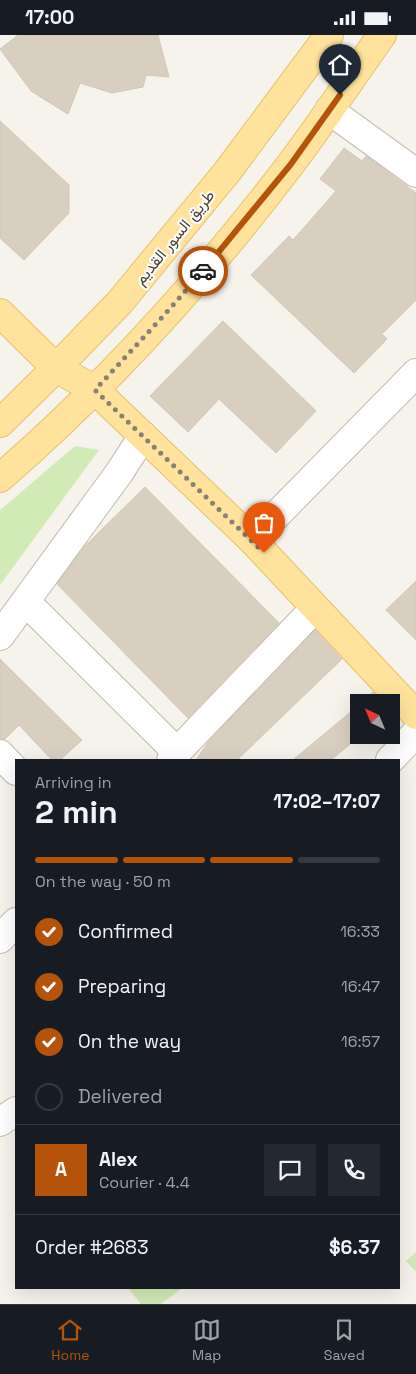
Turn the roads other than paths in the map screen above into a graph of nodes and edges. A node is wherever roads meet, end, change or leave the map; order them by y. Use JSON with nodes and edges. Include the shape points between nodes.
{"nodes":[{"id":1,"x":329,"y":35,"type":"edge"},
{"id":2,"x":382,"y":35,"type":"edge"},
{"id":3,"x":329,"y":110,"type":"junction"},
{"id":4,"x":416,"y":173,"type":"edge"},
{"id":5,"x":0,"y":313,"type":"edge"},
{"id":6,"x":56,"y":368,"type":"junction"},
{"id":7,"x":416,"y":373,"type":"edge"},
{"id":8,"x":95,"y":390,"type":"junction"},
{"id":9,"x":0,"y":423,"type":"edge"},
{"id":10,"x":144,"y":436,"type":"junction"},
{"id":11,"x":0,"y":478,"type":"edge"},
{"id":12,"x":252,"y":539,"type":"junction"},
{"id":13,"x":26,"y":602,"type":"junction"},
{"id":14,"x":315,"y":608,"type":"junction"},
{"id":15,"x":0,"y":636,"type":"edge"},
{"id":16,"x":416,"y":715,"type":"edge"},
{"id":17,"x":416,"y":733,"type":"edge"},
{"id":18,"x":0,"y":755,"type":"edge"},
{"id":19,"x":174,"y":756,"type":"edge"},
{"id":20,"x":391,"y":759,"type":"edge"},
{"id":21,"x":15,"y":770,"type":"edge"},
{"id":22,"x":15,"y":923,"type":"edge"},
{"id":23,"x":0,"y":939,"type":"edge"},
{"id":24,"x":15,"y":1112,"type":"edge"},
{"id":25,"x":0,"y":1122,"type":"edge"}],
"edges":[{"from":1,"to":6,"type":"main road","name":"طريق السور القديم","via":[[168,244],[120,302]]},
{"from":2,"to":3,"type":"main road"},
{"from":3,"to":4,"type":"street"},
{"from":3,"to":8,"type":"main road","via":[[238,230]]},
{"from":5,"to":6,"type":"main road"},
{"from":6,"to":8,"type":"main road"},
{"from":6,"to":9,"type":"main road","name":"طريق السور القديم"},
{"from":7,"to":12,"type":"street"},
{"from":8,"to":10,"type":"main road"},
{"from":8,"to":11,"type":"main road"},
{"from":10,"to":12,"type":"main road"},
{"from":10,"to":13,"type":"street"},
{"from":12,"to":14,"type":"main road"},
{"from":13,"to":15,"type":"street"},
{"from":13,"to":19,"type":"street"},
{"from":14,"to":16,"type":"main road"},
{"from":14,"to":19,"type":"street"},
{"from":17,"to":20,"type":"street"},
{"from":18,"to":21,"type":"street"},
{"from":22,"to":23,"type":"street"},
{"from":24,"to":25,"type":"street"}]}
